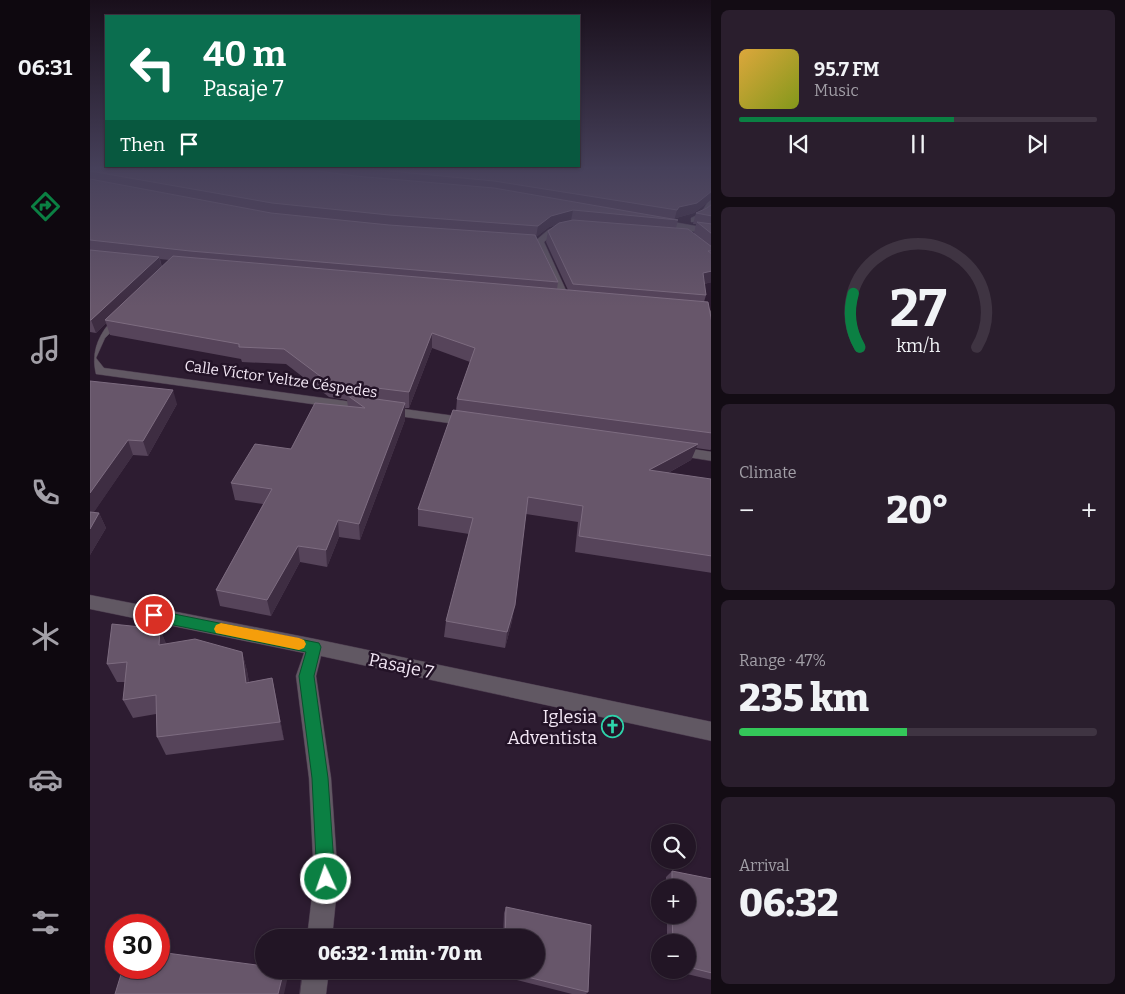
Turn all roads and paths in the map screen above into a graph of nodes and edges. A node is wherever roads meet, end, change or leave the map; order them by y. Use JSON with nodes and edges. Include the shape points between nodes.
{"nodes":[{"id":1,"x":705,"y":213,"type":"edge"},
{"id":2,"x":646,"y":220,"type":"edge"},
{"id":3,"x":655,"y":222,"type":"junction"},
{"id":4,"x":676,"y":226,"type":"junction"},
{"id":5,"x":578,"y":227,"type":"edge"},
{"id":6,"x":711,"y":232,"type":"edge"},
{"id":7,"x":669,"y":234,"type":"edge"},
{"id":8,"x":688,"y":236,"type":"junction"},
{"id":9,"x":711,"y":238,"type":"edge"},
{"id":10,"x":566,"y":299,"type":"edge"},
{"id":11,"x":127,"y":311,"type":"edge"},
{"id":12,"x":90,"y":358,"type":"edge"},
{"id":13,"x":487,"y":425,"type":"edge"},
{"id":14,"x":662,"y":450,"type":"edge"},
{"id":15,"x":711,"y":457,"type":"edge"},
{"id":16,"x":90,"y":602,"type":"edge"},
{"id":17,"x":314,"y":647,"type":"junction"},
{"id":18,"x":711,"y":732,"type":"edge"},
{"id":19,"x":320,"y":929,"type":"edge"},
{"id":20,"x":315,"y":979,"type":"edge"},
{"id":21,"x":313,"y":994,"type":"edge"}],
"edges":[{"from":1,"to":3,"type":"street","via":[[688,221]]},
{"from":2,"to":3,"type":"street"},
{"from":3,"to":4,"type":"street"},
{"from":4,"to":6,"type":"street"},
{"from":4,"to":8,"type":"street"},
{"from":5,"to":10,"type":"street","via":[[555,228],[535,242]]},
{"from":7,"to":8,"type":"street"},
{"from":8,"to":9,"type":"street"},
{"from":11,"to":12,"type":"street","via":[[100,337]]},
{"from":12,"to":13,"type":"street","name":"Calle Víctor Veltze Céspedes","via":[[100,371]]},
{"from":14,"to":15,"type":"street"},
{"from":16,"to":17,"type":"street","name":"Pasaje 7"},
{"from":17,"to":18,"type":"street","name":"Pasaje 7"},
{"from":17,"to":19,"type":"street","via":[[306,676],[320,778],[326,879]]},
{"from":20,"to":21,"type":"street"}]}
